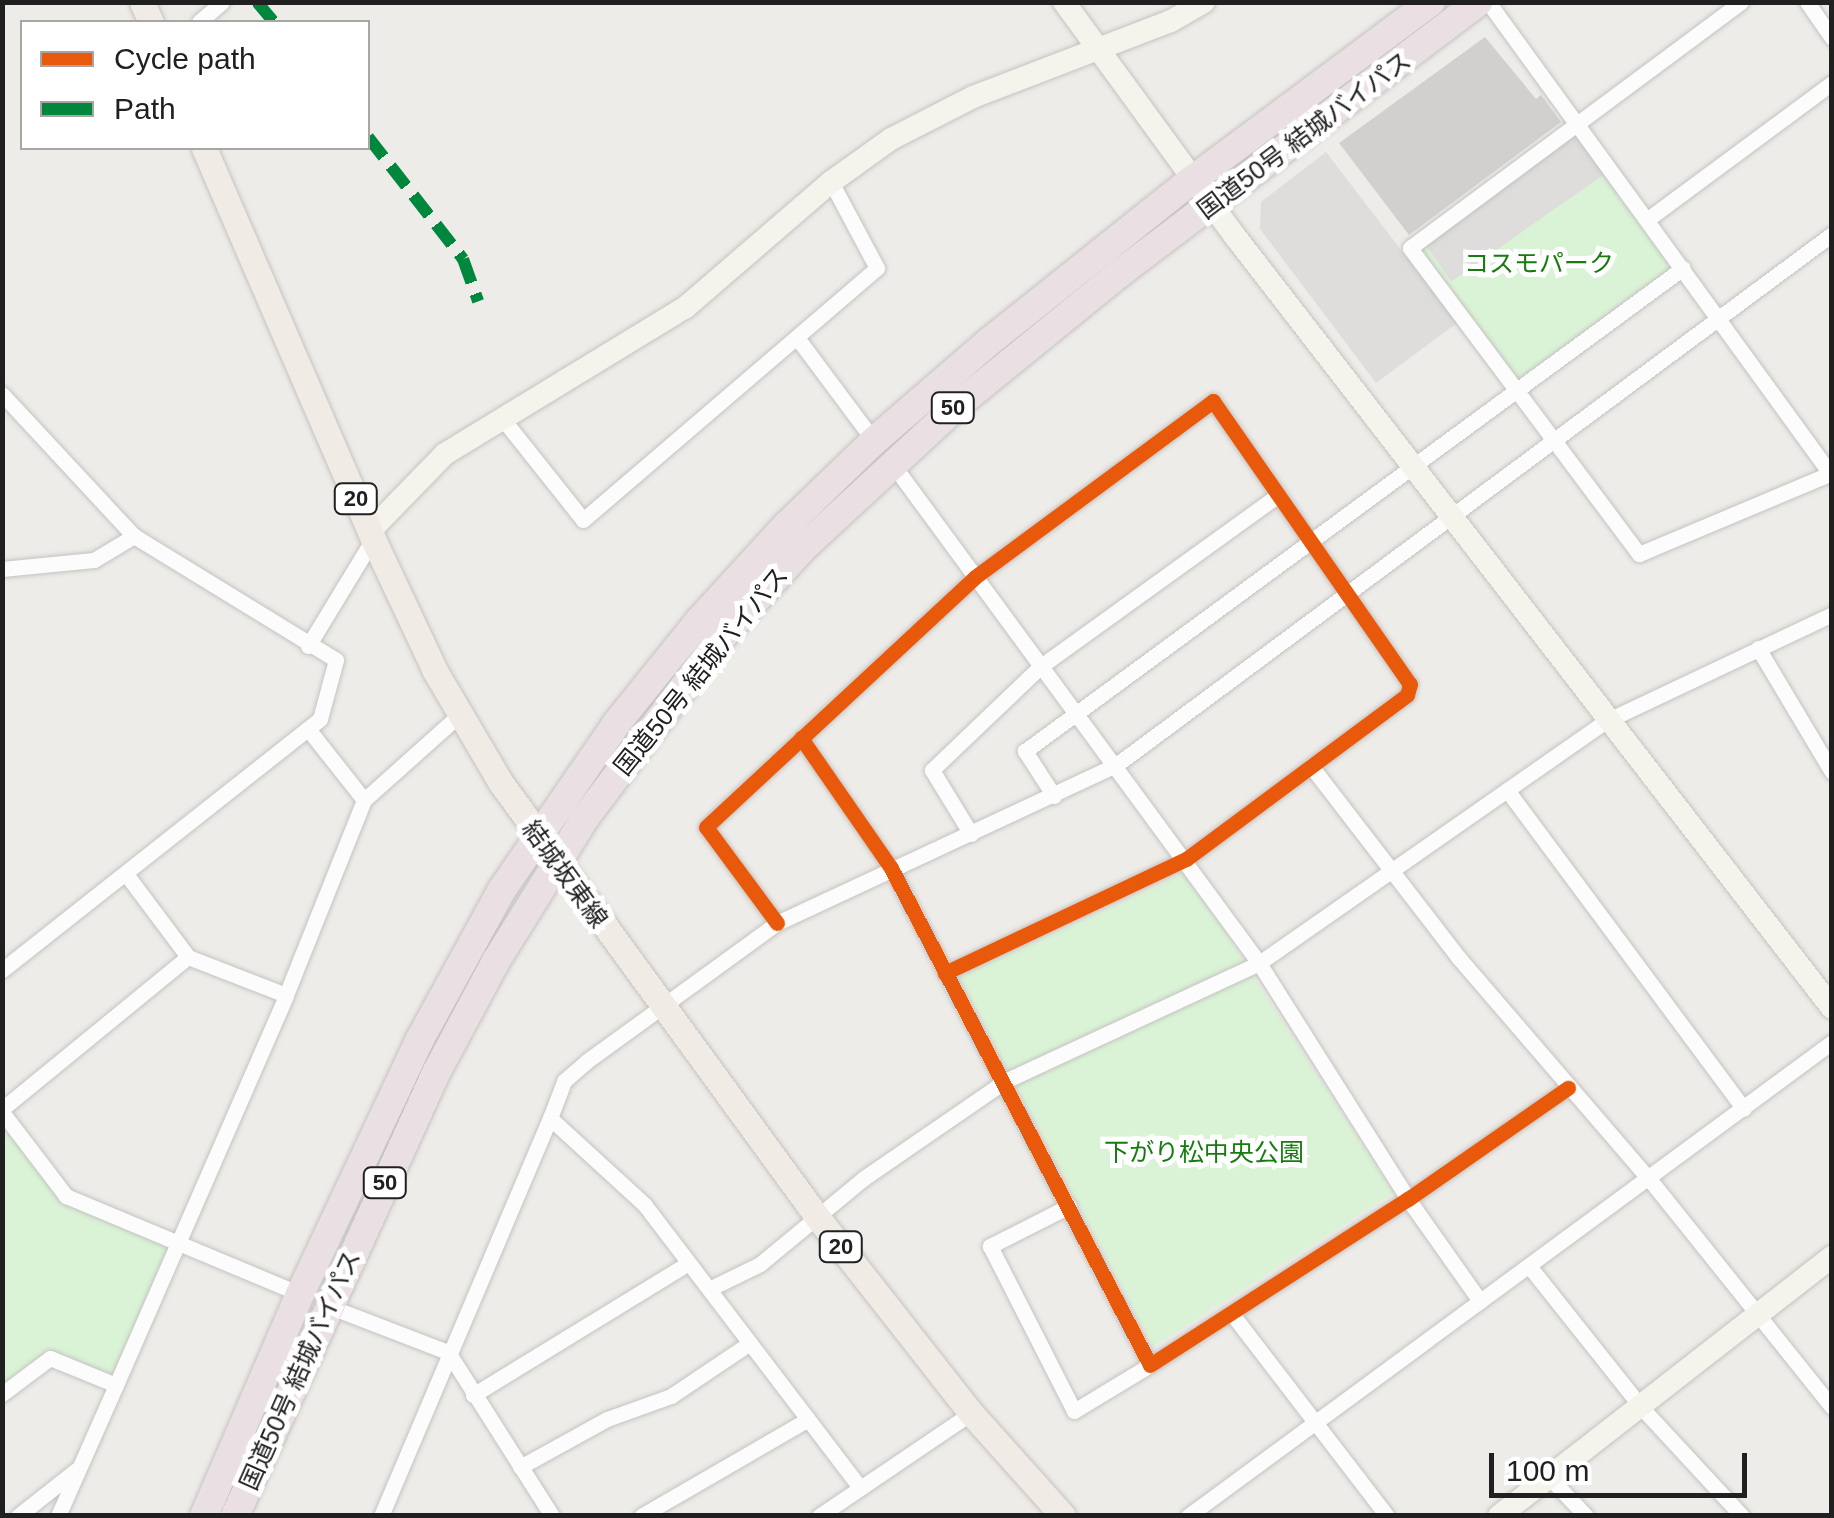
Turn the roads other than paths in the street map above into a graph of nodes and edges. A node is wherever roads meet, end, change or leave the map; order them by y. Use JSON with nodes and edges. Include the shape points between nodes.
{"nodes":[{"id":1,"x":222,"y":2,"type":"edge"},
{"id":2,"x":1064,"y":2,"type":"edge"},
{"id":3,"x":1204,"y":2,"type":"edge"},
{"id":4,"x":1431,"y":2,"type":"edge"},
{"id":5,"x":1478,"y":2,"type":"edge"},
{"id":6,"x":1488,"y":2,"type":"edge"},
{"id":7,"x":1742,"y":2,"type":"edge"},
{"id":8,"x":1806,"y":2,"type":"edge"},
{"id":9,"x":201,"y":20,"type":"edge"},
{"id":10,"x":1832,"y":38,"type":"edge"},
{"id":11,"x":1096,"y":51,"type":"junction"},
{"id":12,"x":1832,"y":84,"type":"edge"},
{"id":13,"x":1578,"y":122,"type":"junction"},
{"id":14,"x":205,"y":150,"type":"edge"},
{"id":15,"x":1192,"y":180,"type":"junction"},
{"id":16,"x":831,"y":182,"type":"junction"},
{"id":17,"x":1211,"y":205,"type":"junction"},
{"id":18,"x":1648,"y":219,"type":"junction"},
{"id":19,"x":1826,"y":238,"type":"edge"},
{"id":20,"x":1832,"y":257,"type":"edge"},
{"id":21,"x":1683,"y":268,"type":"junction"},
{"id":22,"x":1718,"y":317,"type":"junction"},
{"id":23,"x":798,"y":339,"type":"junction"},
{"id":24,"x":1516,"y":391,"type":"junction"},
{"id":25,"x":2,"y":394,"type":"edge"},
{"id":26,"x":502,"y":418,"type":"junction"},
{"id":27,"x":1553,"y":440,"type":"junction"},
{"id":28,"x":882,"y":452,"type":"junction"},
{"id":29,"x":1414,"y":469,"type":"junction"},
{"id":30,"x":1831,"y":474,"type":"edge"},
{"id":31,"x":1278,"y":495,"type":"junction"},
{"id":32,"x":1450,"y":515,"type":"junction"},
{"id":33,"x":371,"y":535,"type":"junction"},
{"id":34,"x":134,"y":536,"type":"junction"},
{"id":35,"x":1310,"y":542,"type":"junction"},
{"id":36,"x":2,"y":569,"type":"edge"},
{"id":37,"x":975,"y":577,"type":"junction"},
{"id":38,"x":1345,"y":592,"type":"junction"},
{"id":39,"x":1832,"y":614,"type":"edge"},
{"id":40,"x":308,"y":646,"type":"junction"},
{"id":41,"x":1758,"y":648,"type":"junction"},
{"id":42,"x":1041,"y":666,"type":"junction"},
{"id":43,"x":1078,"y":714,"type":"junction"},
{"id":44,"x":460,"y":716,"type":"junction"},
{"id":45,"x":1606,"y":722,"type":"junction"},
{"id":46,"x":308,"y":729,"type":"junction"},
{"id":47,"x":801,"y":738,"type":"junction"},
{"id":48,"x":1832,"y":739,"type":"edge"},
{"id":49,"x":1816,"y":747,"type":"junction"},
{"id":50,"x":1116,"y":765,"type":"junction"},
{"id":51,"x":1311,"y":766,"type":"junction"},
{"id":52,"x":1832,"y":772,"type":"edge"},
{"id":53,"x":1507,"y":790,"type":"junction"},
{"id":54,"x":1054,"y":796,"type":"junction"},
{"id":55,"x":364,"y":800,"type":"junction"},
{"id":56,"x":971,"y":834,"type":"junction"},
{"id":57,"x":536,"y":835,"type":"junction"},
{"id":58,"x":1186,"y":859,"type":"junction"},
{"id":59,"x":555,"y":861,"type":"junction"},
{"id":60,"x":891,"y":868,"type":"junction"},
{"id":61,"x":1391,"y":870,"type":"junction"},
{"id":62,"x":126,"y":874,"type":"junction"},
{"id":63,"x":777,"y":923,"type":"junction"},
{"id":64,"x":188,"y":957,"type":"junction"},
{"id":65,"x":1259,"y":963,"type":"junction"},
{"id":66,"x":2,"y":970,"type":"edge"},
{"id":67,"x":945,"y":973,"type":"junction"},
{"id":68,"x":286,"y":995,"type":"junction"},
{"id":69,"x":662,"y":1007,"type":"junction"},
{"id":70,"x":1832,"y":1008,"type":"edge"},
{"id":71,"x":1832,"y":1042,"type":"edge"},
{"id":72,"x":1005,"y":1080,"type":"junction"},
{"id":73,"x":1568,"y":1088,"type":"junction"},
{"id":74,"x":1744,"y":1109,"type":"junction"},
{"id":75,"x":2,"y":1110,"type":"edge"},
{"id":76,"x":550,"y":1118,"type":"junction"},
{"id":77,"x":1650,"y":1180,"type":"junction"},
{"id":78,"x":1408,"y":1199,"type":"junction"},
{"id":79,"x":1069,"y":1206,"type":"junction"},
{"id":80,"x":818,"y":1218,"type":"junction"},
{"id":81,"x":180,"y":1242,"type":"junction"},
{"id":82,"x":1832,"y":1257,"type":"edge"},
{"id":83,"x":688,"y":1264,"type":"junction"},
{"id":84,"x":1529,"y":1266,"type":"junction"},
{"id":85,"x":709,"y":1289,"type":"junction"},
{"id":86,"x":300,"y":1294,"type":"junction"},
{"id":87,"x":1480,"y":1301,"type":"junction"},
{"id":88,"x":328,"y":1306,"type":"junction"},
{"id":89,"x":1232,"y":1314,"type":"junction"},
{"id":90,"x":1756,"y":1316,"type":"junction"},
{"id":91,"x":750,"y":1343,"type":"junction"},
{"id":92,"x":448,"y":1352,"type":"junction"},
{"id":93,"x":1150,"y":1365,"type":"junction"},
{"id":94,"x":116,"y":1385,"type":"junction"},
{"id":95,"x":1825,"y":1388,"type":"edge"},
{"id":96,"x":2,"y":1394,"type":"edge"},
{"id":97,"x":473,"y":1395,"type":"junction"},
{"id":98,"x":1641,"y":1407,"type":"junction"},
{"id":99,"x":1832,"y":1408,"type":"edge"},
{"id":100,"x":970,"y":1413,"type":"junction"},
{"id":101,"x":808,"y":1419,"type":"junction"},
{"id":102,"x":1314,"y":1420,"type":"junction"},
{"id":103,"x":80,"y":1467,"type":"junction"},
{"id":104,"x":520,"y":1468,"type":"junction"},
{"id":105,"x":1549,"y":1478,"type":"junction"},
{"id":106,"x":858,"y":1485,"type":"junction"},
{"id":107,"x":18,"y":1516,"type":"edge"},
{"id":108,"x":58,"y":1516,"type":"edge"},
{"id":109,"x":204,"y":1516,"type":"edge"},
{"id":110,"x":235,"y":1516,"type":"edge"},
{"id":111,"x":381,"y":1516,"type":"edge"},
{"id":112,"x":552,"y":1516,"type":"edge"},
{"id":113,"x":641,"y":1516,"type":"edge"},
{"id":114,"x":819,"y":1516,"type":"edge"},
{"id":115,"x":1063,"y":1516,"type":"edge"},
{"id":116,"x":1188,"y":1516,"type":"edge"},
{"id":117,"x":1387,"y":1516,"type":"edge"},
{"id":118,"x":1499,"y":1516,"type":"edge"},
{"id":119,"x":1586,"y":1516,"type":"edge"},
{"id":120,"x":1742,"y":1516,"type":"edge"}],
"edges":[{"from":1,"to":9,"type":"street"},
{"from":2,"to":11,"type":"street"},
{"from":3,"to":11,"type":"street"},
{"from":4,"to":15,"type":"highway","name":"国道50号 結城バイパス","number":"50"},
{"from":5,"to":17,"type":"highway","name":"国道50号 結城バイパス","number":"50"},
{"from":6,"to":13,"type":"street"},
{"from":7,"to":13,"type":"street"},
{"from":8,"to":10,"type":"street"},
{"from":11,"to":15,"type":"street"},
{"from":11,"to":16,"type":"street","via":[[945,111]]},
{"from":12,"to":18,"type":"street"},
{"from":13,"to":18,"type":"street"},
{"from":13,"to":24,"type":"street","via":[[1410,248]]},
{"from":14,"to":33,"type":"main road","name":"結城坂東線","number":"20"},
{"from":15,"to":17,"type":"street"},
{"from":15,"to":28,"type":"highway","name":"国道50号 結城バイパス","number":"50","via":[[990,341]]},
{"from":16,"to":23,"type":"street","via":[[877,268]]},
{"from":16,"to":26,"type":"street","via":[[686,307]]},
{"from":17,"to":28,"type":"highway","name":"国道50号 結城バイパス","number":"50"},
{"from":17,"to":29,"type":"street"},
{"from":18,"to":21,"type":"street"},
{"from":19,"to":20,"type":"street"},
{"from":19,"to":22,"type":"street"},
{"from":21,"to":22,"type":"street"},
{"from":21,"to":24,"type":"street"},
{"from":22,"to":27,"type":"street"},
{"from":22,"to":30,"type":"street"},
{"from":23,"to":26,"type":"street","via":[[582,520]]},
{"from":23,"to":28,"type":"street"},
{"from":24,"to":27,"type":"street"},
{"from":24,"to":29,"type":"street"},
{"from":25,"to":34,"type":"street"},
{"from":26,"to":33,"type":"street","via":[[445,454]]},
{"from":27,"to":30,"type":"street","via":[[1639,554]]},
{"from":27,"to":32,"type":"street"},
{"from":28,"to":37,"type":"street"},
{"from":28,"to":57,"type":"highway","name":"国道50号 結城バイパス","number":"50","via":[[786,526],[700,621]]},
{"from":28,"to":59,"type":"highway","name":"国道50号 結城バイパス","number":"50","via":[[720,639]]},
{"from":29,"to":32,"type":"street"},
{"from":29,"to":35,"type":"street"},
{"from":31,"to":35,"type":"street"},
{"from":31,"to":37,"type":"street","via":[[1212,401]]},
{"from":31,"to":42,"type":"street"},
{"from":32,"to":38,"type":"street"},
{"from":32,"to":45,"type":"street"},
{"from":33,"to":40,"type":"street"},
{"from":33,"to":44,"type":"main road","name":"結城坂東線","number":"20"},
{"from":34,"to":36,"type":"street","via":[[94,560]]},
{"from":34,"to":40,"type":"street"},
{"from":35,"to":38,"type":"street"},
{"from":35,"to":43,"type":"street"},
{"from":37,"to":42,"type":"street"},
{"from":37,"to":47,"type":"street"},
{"from":38,"to":50,"type":"street"},
{"from":38,"to":51,"type":"street","via":[[1410,684],[1408,694]]},
{"from":39,"to":41,"type":"street"},
{"from":40,"to":46,"type":"street","via":[[336,660],[320,719]]},
{"from":41,"to":45,"type":"street"},
{"from":41,"to":49,"type":"street"},
{"from":42,"to":43,"type":"street"},
{"from":42,"to":56,"type":"street","via":[[932,770]]},
{"from":43,"to":50,"type":"street"},
{"from":43,"to":54,"type":"street","via":[[1025,751]]},
{"from":44,"to":55,"type":"street"},
{"from":44,"to":57,"type":"main road","name":"結城坂東線","number":"20"},
{"from":45,"to":53,"type":"street"},
{"from":45,"to":70,"type":"street"},
{"from":46,"to":55,"type":"street"},
{"from":46,"to":62,"type":"street"},
{"from":47,"to":60,"type":"street"},
{"from":47,"to":63,"type":"street","via":[[706,827]]},
{"from":48,"to":49,"type":"street"},
{"from":49,"to":52,"type":"street"},
{"from":50,"to":54,"type":"street"},
{"from":50,"to":58,"type":"street"},
{"from":51,"to":58,"type":"street"},
{"from":51,"to":61,"type":"street"},
{"from":53,"to":61,"type":"street"},
{"from":53,"to":74,"type":"street"},
{"from":54,"to":56,"type":"street"},
{"from":55,"to":68,"type":"street"},
{"from":56,"to":60,"type":"street"},
{"from":57,"to":59,"type":"main road","name":"結城坂東線","number":"20"},
{"from":57,"to":86,"type":"highway","name":"国道50号 結城バイパス","number":"50","via":[[427,1026]]},
{"from":58,"to":65,"type":"street"},
{"from":58,"to":67,"type":"street"},
{"from":59,"to":69,"type":"main road","name":"結城坂東線","number":"20"},
{"from":59,"to":88,"type":"highway","name":"国道50号 結城バイパス","number":"50","via":[[436,1073]]},
{"from":60,"to":63,"type":"street"},
{"from":60,"to":67,"type":"street"},
{"from":61,"to":65,"type":"street"},
{"from":61,"to":73,"type":"street"},
{"from":62,"to":64,"type":"street"},
{"from":62,"to":66,"type":"street"},
{"from":63,"to":69,"type":"street"},
{"from":64,"to":68,"type":"street"},
{"from":64,"to":75,"type":"street"},
{"from":65,"to":72,"type":"street"},
{"from":65,"to":78,"type":"street"},
{"from":67,"to":72,"type":"street"},
{"from":68,"to":81,"type":"street"},
{"from":69,"to":76,"type":"street","via":[[564,1081]]},
{"from":69,"to":80,"type":"main road","name":"結城坂東線","number":"20"},
{"from":71,"to":74,"type":"street"},
{"from":72,"to":79,"type":"street"},
{"from":72,"to":80,"type":"street"},
{"from":73,"to":77,"type":"street"},
{"from":73,"to":78,"type":"street"},
{"from":74,"to":77,"type":"street"},
{"from":75,"to":81,"type":"street","via":[[66,1196]]},
{"from":76,"to":83,"type":"street","via":[[644,1204]]},
{"from":76,"to":92,"type":"street"},
{"from":77,"to":84,"type":"street"},
{"from":77,"to":90,"type":"street"},
{"from":78,"to":87,"type":"street"},
{"from":78,"to":89,"type":"street"},
{"from":79,"to":93,"type":"street"},
{"from":79,"to":93,"type":"street","via":[[990,1246],[1074,1411]]},
{"from":80,"to":85,"type":"street","via":[[760,1264]]},
{"from":80,"to":100,"type":"main road","name":"結城坂東線","number":"20"},
{"from":81,"to":86,"type":"street"},
{"from":81,"to":94,"type":"street"},
{"from":82,"to":90,"type":"street"},
{"from":83,"to":85,"type":"street"},
{"from":83,"to":97,"type":"street"},
{"from":84,"to":87,"type":"street"},
{"from":84,"to":98,"type":"street"},
{"from":85,"to":91,"type":"street"},
{"from":86,"to":109,"type":"highway","name":"国道50号 結城バイパス","number":"50"},
{"from":87,"to":102,"type":"street"},
{"from":88,"to":92,"type":"street"},
{"from":88,"to":110,"type":"highway","name":"国道50号 結城バイパス","number":"50"},
{"from":89,"to":93,"type":"street"},
{"from":89,"to":102,"type":"street"},
{"from":90,"to":95,"type":"street"},
{"from":90,"to":98,"type":"street"},
{"from":91,"to":101,"type":"street"},
{"from":91,"to":104,"type":"street","via":[[671,1396],[608,1419]]},
{"from":92,"to":97,"type":"street"},
{"from":92,"to":111,"type":"street"},
{"from":94,"to":96,"type":"street","via":[[50,1358]]},
{"from":94,"to":103,"type":"street"},
{"from":95,"to":99,"type":"street"},
{"from":97,"to":104,"type":"street"},
{"from":98,"to":105,"type":"street"},
{"from":98,"to":120,"type":"street"},
{"from":100,"to":106,"type":"street"},
{"from":100,"to":115,"type":"main road","name":"結城坂東線","number":"20"},
{"from":101,"to":106,"type":"street"},
{"from":101,"to":113,"type":"street"},
{"from":102,"to":116,"type":"street"},
{"from":102,"to":117,"type":"street"},
{"from":103,"to":107,"type":"street"},
{"from":103,"to":108,"type":"street"},
{"from":104,"to":112,"type":"street"},
{"from":105,"to":118,"type":"street"},
{"from":105,"to":119,"type":"street"},
{"from":106,"to":114,"type":"street"}]}
